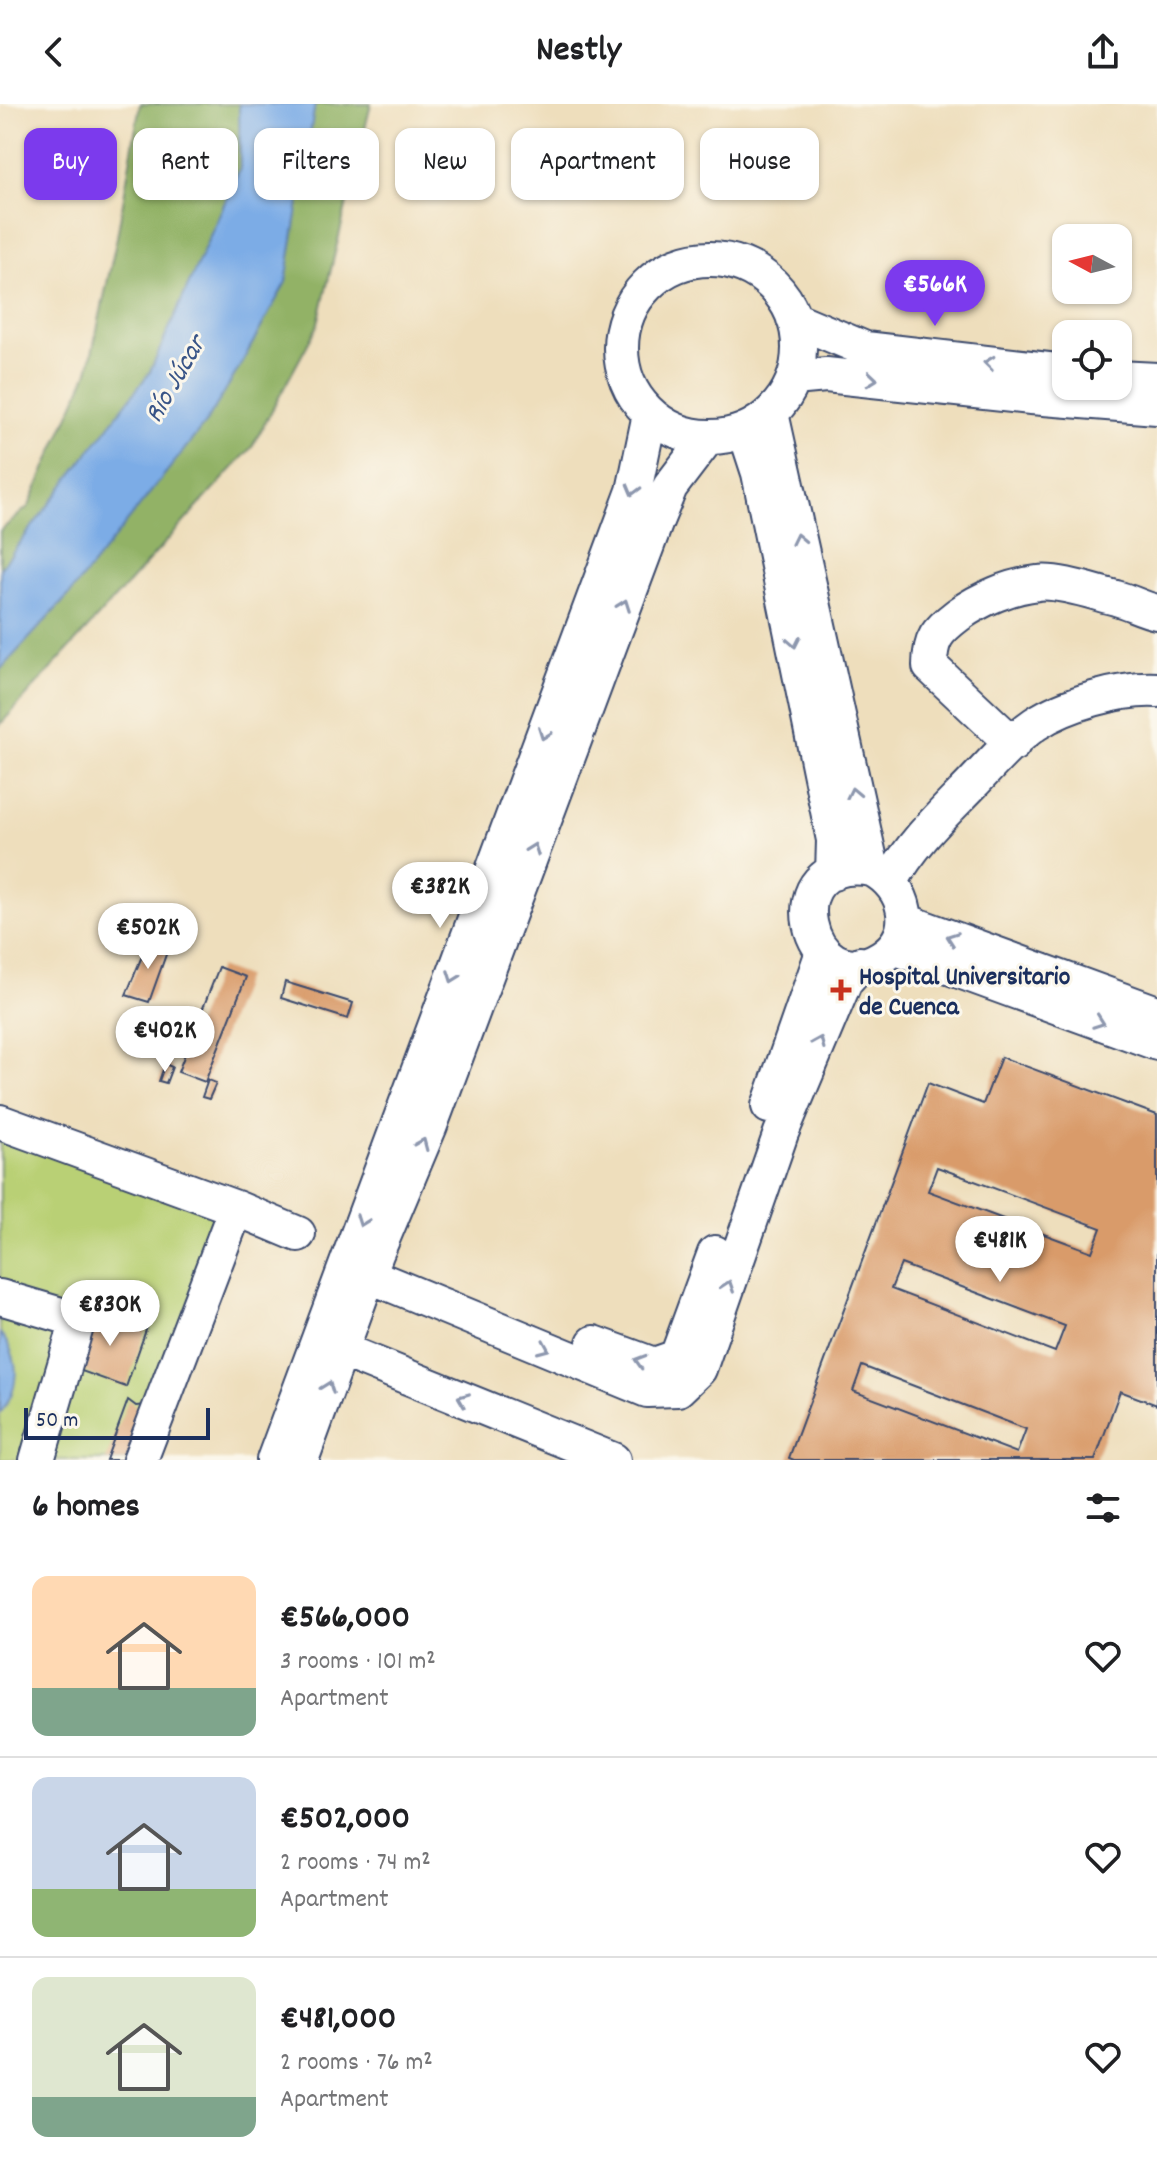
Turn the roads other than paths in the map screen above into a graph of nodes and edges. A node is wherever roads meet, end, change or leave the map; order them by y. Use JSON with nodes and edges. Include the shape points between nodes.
{"nodes":[{"id":1,"x":794,"y":319,"type":"junction"},
{"id":2,"x":1052,"y":370,"type":"edge"},
{"id":3,"x":794,"y":378,"type":"junction"},
{"id":4,"x":1132,"y":379,"type":"edge"},
{"id":5,"x":1157,"y":380,"type":"edge"},
{"id":6,"x":1157,"y":407,"type":"edge"},
{"id":7,"x":650,"y":414,"type":"junction"},
{"id":8,"x":758,"y":421,"type":"junction"},
{"id":9,"x":708,"y":437,"type":"junction"},
{"id":10,"x":1157,"y":612,"type":"edge"},
{"id":11,"x":1157,"y":690,"type":"edge"},
{"id":12,"x":1013,"y":744,"type":"junction"},
{"id":13,"x":833,"y":873,"type":"junction"},
{"id":14,"x":881,"y":875,"type":"junction"},
{"id":15,"x":900,"y":934,"type":"junction"},
{"id":16,"x":823,"y":952,"type":"junction"},
{"id":17,"x":860,"y":964,"type":"junction"},
{"id":18,"x":1157,"y":1013,"type":"edge"},
{"id":19,"x":1157,"y":1043,"type":"edge"},
{"id":20,"x":0,"y":1122,"type":"edge"},
{"id":21,"x":236,"y":1208,"type":"junction"},
{"id":22,"x":298,"y":1234,"type":"dead end"},
{"id":23,"x":372,"y":1265,"type":"junction"},
{"id":24,"x":0,"y":1297,"type":"edge"},
{"id":25,"x":341,"y":1350,"type":"junction"},
{"id":26,"x":37,"y":1460,"type":"edge"},
{"id":27,"x":140,"y":1460,"type":"edge"},
{"id":28,"x":274,"y":1460,"type":"edge"},
{"id":29,"x":301,"y":1460,"type":"edge"},
{"id":30,"x":613,"y":1460,"type":"edge"}],
"edges":[{"from":2,"to":1,"type":"street","one_way":true,"via":[[865,349]]},
{"from":1,"to":3,"type":"street","via":[[799,355]]},
{"from":1,"to":7,"type":"street","via":[[765,278],[730,261],[692,261],[657,277],[632,307],[622,344],[628,382]]},
{"from":3,"to":6,"type":"street","one_way":true,"via":[[839,376]]},
{"from":3,"to":8,"type":"street","via":[[787,393]]},
{"from":4,"to":5,"type":"street"},
{"from":7,"to":9,"type":"street","via":[[681,432]]},
{"from":7,"to":28,"type":"street","one_way":true,"via":[[634,491]]},
{"from":8,"to":9,"type":"street","via":[[727,436]]},
{"from":8,"to":13,"type":"street","one_way":true,"via":[[759,473],[834,840]]},
{"from":14,"to":8,"type":"street","one_way":true},
{"from":23,"to":9,"type":"street","one_way":true,"via":[[429,1128],[656,521],[670,487]]},
{"from":10,"to":12,"type":"street","via":[[1040,582],[1001,592],[940,629],[930,647],[930,666]]},
{"from":11,"to":12,"type":"street","via":[[1085,701],[1035,724]]},
{"from":12,"to":14,"type":"street"},
{"from":13,"to":14,"type":"street","via":[[846,868]]},
{"from":13,"to":16,"type":"street","via":[[822,880],[809,903],[810,929]]},
{"from":14,"to":15,"type":"street","via":[[901,895]]},
{"from":15,"to":17,"type":"street","via":[[873,962]]},
{"from":18,"to":15,"type":"street","one_way":true},
{"from":15,"to":19,"type":"street","one_way":true},
{"from":16,"to":17,"type":"street","via":[[847,964]]},
{"from":16,"to":23,"type":"street","one_way":true,"via":[[677,1357],[654,1365],[633,1359]]},
{"from":23,"to":17,"type":"street","one_way":true,"via":[[647,1390],[678,1389],[699,1369],[781,1133],[845,981]]},
{"from":20,"to":21,"type":"street"},
{"from":21,"to":22,"type":"street"},
{"from":21,"to":27,"type":"street"},
{"from":23,"to":25,"type":"street"},
{"from":24,"to":26,"type":"street","via":[[78,1320]]},
{"from":29,"to":25,"type":"street","one_way":true},
{"from":30,"to":25,"type":"street","one_way":true}]}
